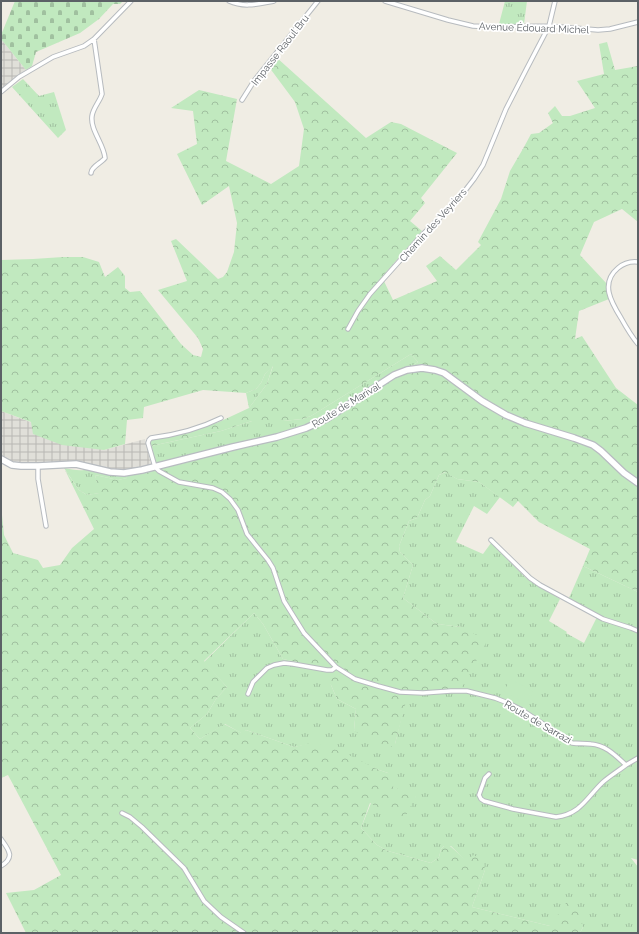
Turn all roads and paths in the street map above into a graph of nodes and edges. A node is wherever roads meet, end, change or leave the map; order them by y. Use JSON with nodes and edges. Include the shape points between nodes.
{"nodes":[{"id":1,"x":131,"y":1,"type":"edge"},
{"id":2,"x":229,"y":1,"type":"edge"},
{"id":3,"x":274,"y":1,"type":"edge"},
{"id":4,"x":318,"y":1,"type":"edge"},
{"id":5,"x":385,"y":1,"type":"edge"},
{"id":6,"x":555,"y":1,"type":"edge"},
{"id":7,"x":237,"y":3,"type":"edge"},
{"id":8,"x":638,"y":22,"type":"edge"},
{"id":9,"x":549,"y":26,"type":"junction"},
{"id":10,"x":94,"y":39,"type":"junction"},
{"id":11,"x":1,"y":92,"type":"edge"},
{"id":12,"x":242,"y":100,"type":"dead end"},
{"id":13,"x":91,"y":173,"type":"dead end"},
{"id":14,"x":638,"y":262,"type":"edge"},
{"id":15,"x":348,"y":329,"type":"dead end"},
{"id":16,"x":638,"y":344,"type":"edge"},
{"id":17,"x":221,"y":418,"type":"dead end"},
{"id":18,"x":1,"y":459,"type":"edge"},
{"id":19,"x":38,"y":466,"type":"junction"},
{"id":20,"x":155,"y":467,"type":"junction"},
{"id":21,"x":638,"y":483,"type":"edge"},
{"id":22,"x":46,"y":526,"type":"dead end"},
{"id":23,"x":491,"y":540,"type":"dead end"},
{"id":24,"x":638,"y":631,"type":"edge"},
{"id":25,"x":336,"y":667,"type":"junction"},
{"id":26,"x":248,"y":694,"type":"dead end"},
{"id":27,"x":638,"y":758,"type":"edge"},
{"id":28,"x":626,"y":766,"type":"junction"},
{"id":29,"x":489,"y":774,"type":"dead end"},
{"id":30,"x":122,"y":813,"type":"dead end"},
{"id":31,"x":1,"y":839,"type":"edge"},
{"id":32,"x":1,"y":866,"type":"edge"},
{"id":33,"x":244,"y":933,"type":"edge"}],
"edges":[{"from":1,"to":10,"type":"street"},
{"from":2,"to":7,"type":"street"},
{"from":3,"to":7,"type":"street","via":[[244,6]]},
{"from":4,"to":12,"type":"street","name":"Impasse Raoul Bru","via":[[254,81]]},
{"from":5,"to":9,"type":"street","name":"Avenue Édouard Michel","via":[[474,26]]},
{"from":6,"to":9,"type":"street","name":"Chemin des Veyriers"},
{"from":8,"to":9,"type":"street","name":"Avenue Édouard Michel","via":[[598,30]]},
{"from":9,"to":15,"type":"street","name":"Chemin des Veyriers","via":[[506,109],[486,160],[474,179],[370,294]]},
{"from":10,"to":11,"type":"street","via":[[84,46],[53,57],[19,77]]},
{"from":10,"to":13,"type":"street","via":[[102,94],[92,118],[105,158],[91,170]]},
{"from":14,"to":16,"type":"street","via":[[620,266],[614,271],[608,285],[611,301]]},
{"from":17,"to":20,"type":"street","via":[[171,435],[151,438],[148,443]]},
{"from":18,"to":19,"type":"main road","name":"Route de Marival","via":[[16,466]]},
{"from":19,"to":20,"type":"main road","name":"Route de Marival","via":[[76,464],[117,473]]},
{"from":19,"to":22,"type":"street"},
{"from":20,"to":21,"type":"main road","name":"Route de Marival","via":[[306,428],[328,418],[394,376],[406,370],[422,368],[444,373],[506,415],[593,446]]},
{"from":20,"to":25,"type":"street","name":"Route de Sarrazi","via":[[179,482],[214,488],[230,499],[238,510],[247,534],[273,568],[284,601],[304,633]]},
{"from":23,"to":24,"type":"street","via":[[540,585],[603,619]]},
{"from":25,"to":26,"type":"street","via":[[327,670],[284,663],[274,665],[252,682]]},
{"from":25,"to":28,"type":"street","name":"Route de Sarrazi","via":[[355,679],[400,692],[467,691],[495,698],[522,710],[572,743],[592,744],[607,749]]},
{"from":27,"to":28,"type":"street"},
{"from":28,"to":29,"type":"street","via":[[602,783],[576,810],[556,817],[484,801],[479,795]]},
{"from":30,"to":33,"type":"street","via":[[142,827],[184,868],[204,901]]},
{"from":31,"to":32,"type":"street","via":[[10,853],[8,860]]}]}
